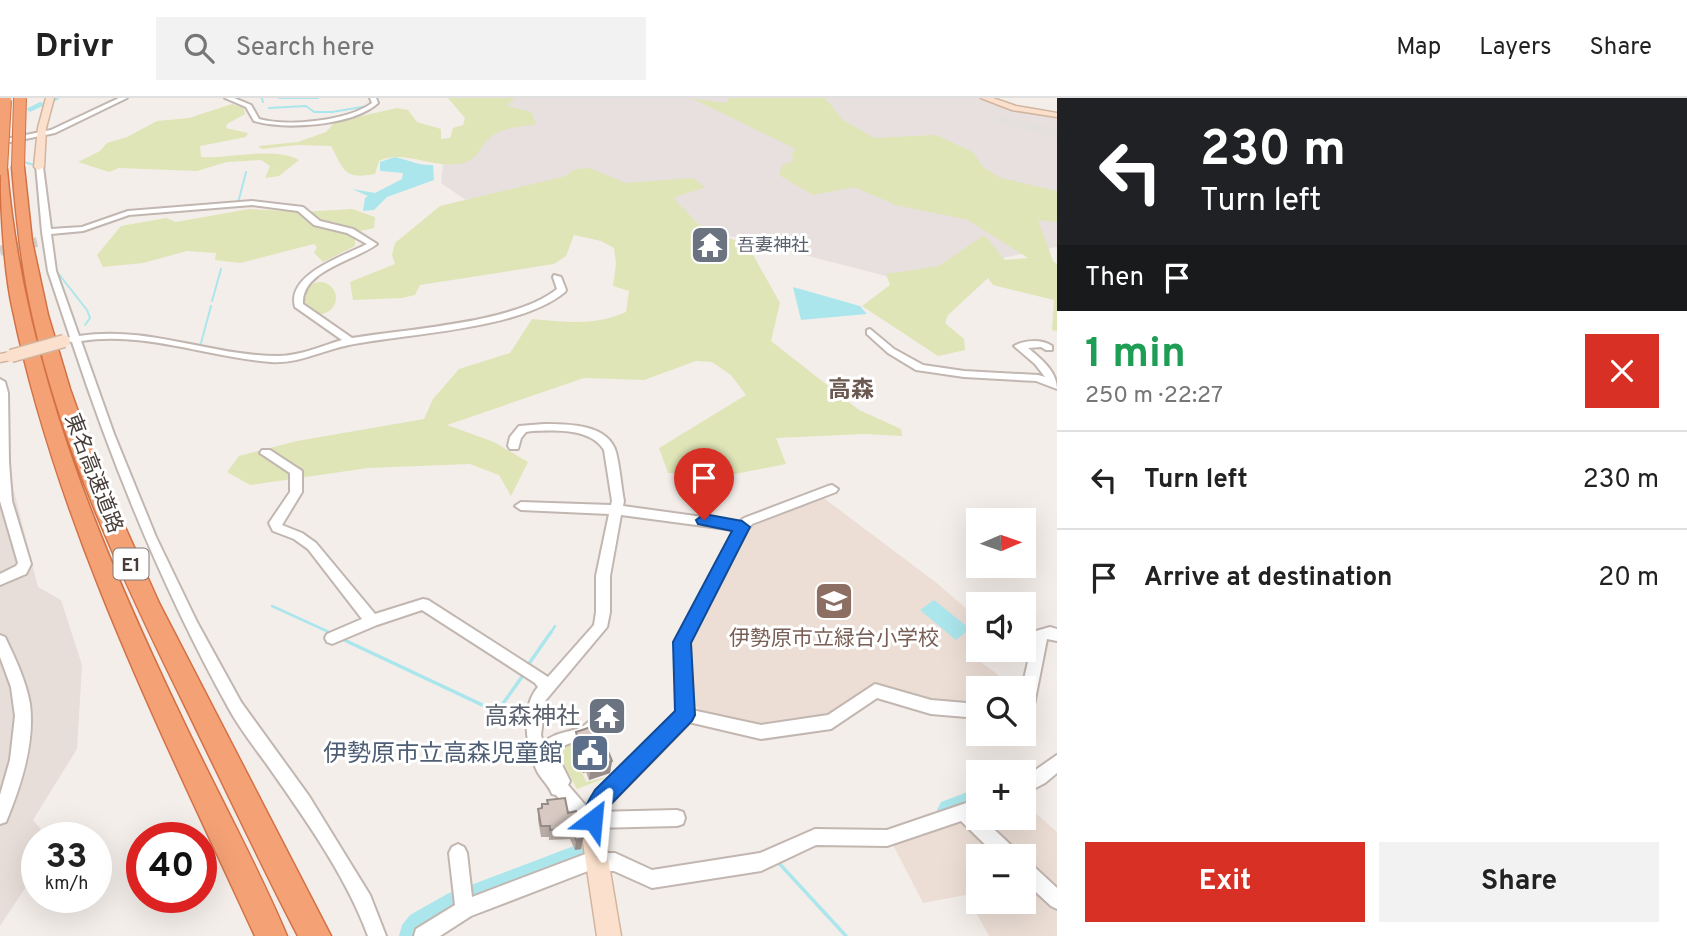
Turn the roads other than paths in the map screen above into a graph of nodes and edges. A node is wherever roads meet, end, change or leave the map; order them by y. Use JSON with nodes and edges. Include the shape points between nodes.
{"nodes":[{"id":1,"x":22,"y":98,"type":"edge"},
{"id":2,"x":50,"y":98,"type":"edge"},
{"id":3,"x":124,"y":98,"type":"edge"},
{"id":4,"x":228,"y":98,"type":"edge"},
{"id":5,"x":373,"y":98,"type":"edge"},
{"id":6,"x":985,"y":98,"type":"edge"},
{"id":7,"x":6,"y":99,"type":"edge"},
{"id":8,"x":1000,"y":100,"type":"edge"},
{"id":9,"x":1057,"y":116,"type":"edge"},
{"id":10,"x":42,"y":136,"type":"junction"},
{"id":11,"x":0,"y":142,"type":"edge"},
{"id":12,"x":19,"y":168,"type":"edge"},
{"id":13,"x":43,"y":237,"type":"junction"},
{"id":14,"x":557,"y":277,"type":"dead end"},
{"id":15,"x":870,"y":332,"type":"dead end"},
{"id":16,"x":1007,"y":339,"type":"dead end"},
{"id":17,"x":70,"y":340,"type":"junction"},
{"id":18,"x":349,"y":341,"type":"junction"},
{"id":19,"x":1019,"y":346,"type":"junction"},
{"id":20,"x":1049,"y":348,"type":"dead end"},
{"id":21,"x":6,"y":357,"type":"edge"},
{"id":22,"x":0,"y":382,"type":"edge"},
{"id":23,"x":1056,"y":386,"type":"edge"},
{"id":24,"x":514,"y":446,"type":"dead end"},
{"id":25,"x":266,"y":453,"type":"dead end"},
{"id":26,"x":832,"y":489,"type":"dead end"},
{"id":27,"x":521,"y":506,"type":"dead end"},
{"id":28,"x":617,"y":510,"type":"junction"},
{"id":29,"x":742,"y":527,"type":"junction"},
{"id":30,"x":0,"y":580,"type":"edge"},
{"id":31,"x":372,"y":621,"type":"junction"},
{"id":32,"x":1057,"y":635,"type":"edge"},
{"id":33,"x":332,"y":638,"type":"dead end"},
{"id":34,"x":0,"y":641,"type":"edge"},
{"id":35,"x":4,"y":660,"type":"edge"},
{"id":36,"x":1032,"y":676,"type":"edge"},
{"id":37,"x":546,"y":686,"type":"junction"},
{"id":38,"x":966,"y":710,"type":"edge"},
{"id":39,"x":685,"y":715,"type":"junction"},
{"id":40,"x":602,"y":717,"type":"dead end"},
{"id":41,"x":1057,"y":763,"type":"edge"},
{"id":42,"x":1036,"y":780,"type":"edge"},
{"id":43,"x":558,"y":789,"type":"junction"},
{"id":44,"x":966,"y":812,"type":"edge"},
{"id":45,"x":0,"y":816,"type":"edge"},
{"id":46,"x":677,"y":818,"type":"dead end"},
{"id":47,"x":593,"y":820,"type":"junction"},
{"id":48,"x":988,"y":830,"type":"edge"},
{"id":49,"x":1000,"y":844,"type":"edge"},
{"id":50,"x":458,"y":853,"type":"dead end"},
{"id":51,"x":597,"y":861,"type":"junction"},
{"id":52,"x":1036,"y":880,"type":"edge"},
{"id":53,"x":1057,"y":900,"type":"edge"},
{"id":54,"x":465,"y":909,"type":"junction"},
{"id":55,"x":271,"y":936,"type":"edge"},
{"id":56,"x":316,"y":936,"type":"edge"},
{"id":57,"x":377,"y":936,"type":"edge"},
{"id":58,"x":423,"y":936,"type":"edge"},
{"id":59,"x":609,"y":936,"type":"edge"}],
"edges":[{"from":1,"to":12,"type":"highway","name":"東名高速道路","number":"E1","bridge":true},
{"from":2,"to":10,"type":"street"},
{"from":3,"to":10,"type":"street"},
{"from":4,"to":5,"type":"street","via":[[249,106],[256,120],[271,125],[348,115],[370,108]]},
{"from":6,"to":8,"type":"street"},
{"from":7,"to":12,"type":"highway","name":"東名高速道路","number":"E1","bridge":true},
{"from":8,"to":9,"type":"street"},
{"from":10,"to":11,"type":"street"},
{"from":10,"to":12,"type":"street"},
{"from":12,"to":13,"type":"street"},
{"from":12,"to":55,"type":"highway","name":"東名高速道路","number":"E1","via":[[4,216],[14,293],[60,451],[147,672]]},
{"from":12,"to":56,"type":"highway","name":"東名高速道路","number":"E1","via":[[20,212],[32,289],[81,444],[178,666]]},
{"from":13,"to":17,"type":"street"},
{"from":13,"to":18,"type":"street","via":[[128,213],[252,203],[300,209],[317,223],[350,231],[373,244],[308,278],[297,293],[298,305]]},
{"from":14,"to":18,"type":"street","via":[[562,290],[559,296],[525,309],[451,328]]},
{"from":15,"to":23,"type":"street","via":[[920,368],[1038,378]]},
{"from":16,"to":19,"type":"street"},
{"from":17,"to":18,"type":"street","via":[[106,334],[156,337],[274,359]]},
{"from":17,"to":21,"type":"street","bridge":true},
{"from":17,"to":57,"type":"street","via":[[129,488],[192,625],[236,707],[303,802],[364,901]]},
{"from":19,"to":20,"type":"street","via":[[1043,344]]},
{"from":19,"to":23,"type":"street","via":[[1039,362]]},
{"from":22,"to":30,"type":"street","via":[[6,501],[25,564]]},
{"from":24,"to":28,"type":"street","via":[[523,429],[539,426],[599,436],[610,450]]},
{"from":25,"to":31,"type":"street","via":[[296,471],[296,492],[275,523],[277,528],[312,546]]},
{"from":26,"to":29,"type":"street","via":[[747,521]]},
{"from":27,"to":28,"type":"street"},
{"from":28,"to":29,"type":"street"},
{"from":28,"to":37,"type":"street","via":[[603,576],[600,626]]},
{"from":29,"to":39,"type":"street","via":[[682,642]]},
{"from":31,"to":33,"type":"street"},
{"from":31,"to":37,"type":"street","via":[[424,604]]},
{"from":32,"to":36,"type":"street","via":[[1041,635]]},
{"from":34,"to":35,"type":"street"},
{"from":35,"to":45,"type":"street","via":[[22,705],[16,767]]},
{"from":37,"to":43,"type":"street","via":[[538,698],[533,735],[544,768]]},
{"from":38,"to":39,"type":"street","via":[[931,707],[874,691],[831,722],[761,732]]},
{"from":39,"to":47,"type":"street","via":[[603,798]]},
{"from":40,"to":43,"type":"street","via":[[590,733],[551,744],[548,751],[562,781]]},
{"from":41,"to":42,"type":"street"},
{"from":43,"to":47,"type":"street"},
{"from":44,"to":51,"type":"street","via":[[887,838],[815,836],[761,862],[652,879],[615,862]]},
{"from":46,"to":47,"type":"street"},
{"from":47,"to":51,"type":"street"},
{"from":48,"to":49,"type":"street"},
{"from":50,"to":54,"type":"street"},
{"from":51,"to":54,"type":"street"},
{"from":51,"to":59,"type":"street"},
{"from":52,"to":53,"type":"street"},
{"from":54,"to":58,"type":"street"}]}
